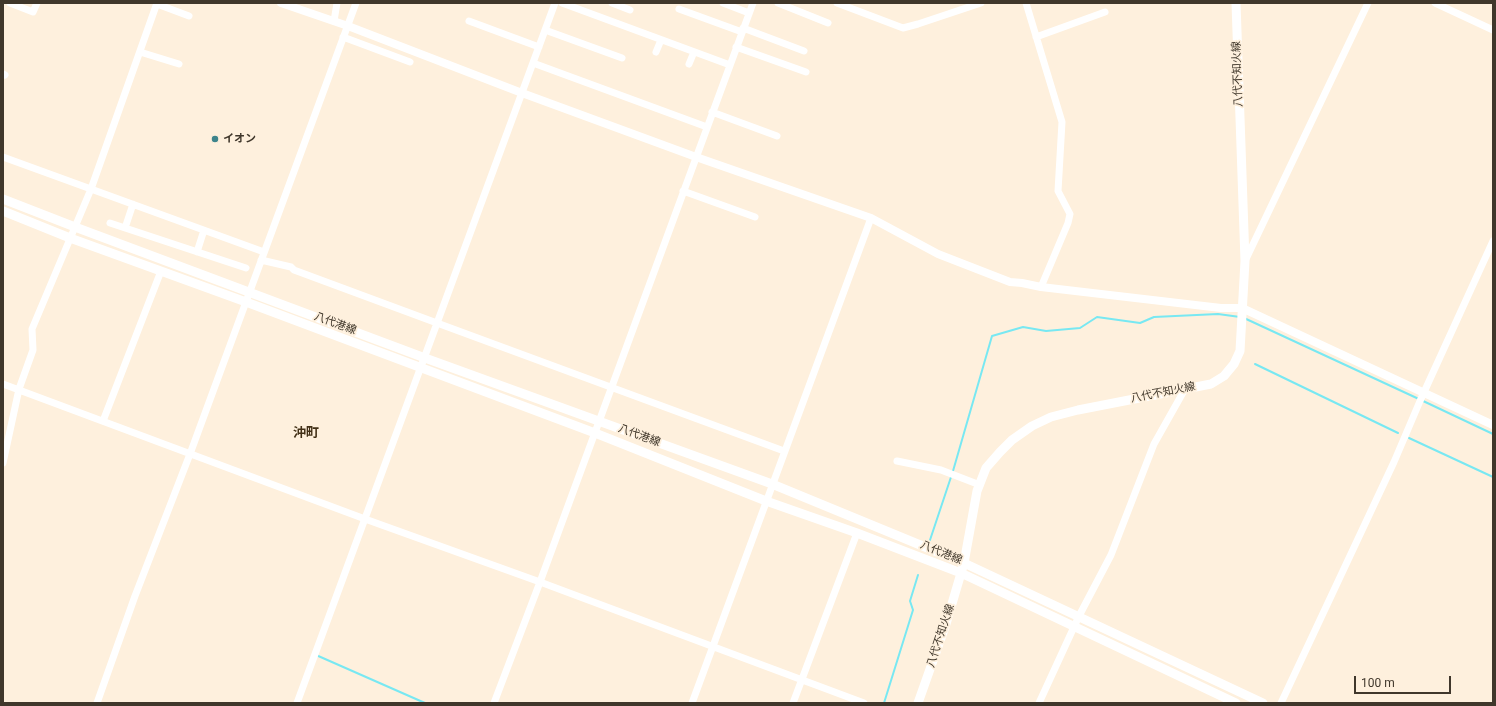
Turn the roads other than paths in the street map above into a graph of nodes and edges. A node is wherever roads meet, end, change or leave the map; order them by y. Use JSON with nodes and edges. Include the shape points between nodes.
{"nodes":[{"id":1,"x":10,"y":3,"type":"edge"},
{"id":2,"x":37,"y":3,"type":"edge"},
{"id":3,"x":281,"y":3,"type":"edge"},
{"id":4,"x":337,"y":3,"type":"edge"},
{"id":5,"x":356,"y":3,"type":"edge"},
{"id":6,"x":555,"y":3,"type":"edge"},
{"id":7,"x":562,"y":3,"type":"edge"},
{"id":8,"x":612,"y":3,"type":"edge"},
{"id":9,"x":723,"y":3,"type":"edge"},
{"id":10,"x":753,"y":3,"type":"edge"},
{"id":11,"x":778,"y":3,"type":"edge"},
{"id":12,"x":837,"y":3,"type":"edge"},
{"id":13,"x":981,"y":3,"type":"edge"},
{"id":14,"x":1026,"y":3,"type":"edge"},
{"id":15,"x":1236,"y":3,"type":"edge"},
{"id":16,"x":1368,"y":3,"type":"edge"},
{"id":17,"x":1435,"y":3,"type":"edge"},
{"id":18,"x":157,"y":4,"type":"edge"},
{"id":19,"x":679,"y":9,"type":"dead end"},
{"id":20,"x":630,"y":10,"type":"dead end"},
{"id":21,"x":1105,"y":12,"type":"dead end"},
{"id":22,"x":749,"y":13,"type":"junction"},
{"id":23,"x":189,"y":16,"type":"dead end"},
{"id":24,"x":334,"y":21,"type":"junction"},
{"id":25,"x":469,"y":21,"type":"dead end"},
{"id":26,"x":828,"y":23,"type":"dead end"},
{"id":27,"x":348,"y":26,"type":"junction"},
{"id":28,"x":545,"y":30,"type":"junction"},
{"id":29,"x":743,"y":30,"type":"junction"},
{"id":30,"x":1493,"y":30,"type":"edge"},
{"id":31,"x":343,"y":37,"type":"junction"},
{"id":32,"x":1036,"y":37,"type":"junction"},
{"id":33,"x":661,"y":40,"type":"junction"},
{"id":34,"x":539,"y":47,"type":"junction"},
{"id":35,"x":736,"y":47,"type":"junction"},
{"id":36,"x":804,"y":51,"type":"dead end"},
{"id":37,"x":140,"y":52,"type":"junction"},
{"id":38,"x":656,"y":52,"type":"dead end"},
{"id":39,"x":694,"y":52,"type":"junction"},
{"id":40,"x":622,"y":58,"type":"dead end"},
{"id":41,"x":410,"y":62,"type":"dead end"},
{"id":42,"x":533,"y":63,"type":"junction"},
{"id":43,"x":179,"y":64,"type":"dead end"},
{"id":44,"x":689,"y":64,"type":"dead end"},
{"id":45,"x":730,"y":65,"type":"junction"},
{"id":46,"x":806,"y":72,"type":"dead end"},
{"id":47,"x":522,"y":93,"type":"junction"},
{"id":48,"x":712,"y":112,"type":"junction"},
{"id":49,"x":707,"y":127,"type":"junction"},
{"id":50,"x":777,"y":136,"type":"dead end"},
{"id":51,"x":3,"y":157,"type":"edge"},
{"id":52,"x":696,"y":157,"type":"junction"},
{"id":53,"x":91,"y":189,"type":"junction"},
{"id":54,"x":683,"y":191,"type":"junction"},
{"id":55,"x":3,"y":199,"type":"edge"},
{"id":56,"x":133,"y":204,"type":"junction"},
{"id":57,"x":3,"y":211,"type":"edge"},
{"id":58,"x":755,"y":217,"type":"dead end"},
{"id":59,"x":871,"y":218,"type":"junction"},
{"id":60,"x":110,"y":223,"type":"dead end"},
{"id":61,"x":75,"y":227,"type":"junction"},
{"id":62,"x":125,"y":228,"type":"junction"},
{"id":63,"x":204,"y":230,"type":"junction"},
{"id":64,"x":70,"y":238,"type":"junction"},
{"id":65,"x":1493,"y":241,"type":"edge"},
{"id":66,"x":197,"y":252,"type":"junction"},
{"id":67,"x":264,"y":252,"type":"junction"},
{"id":68,"x":261,"y":260,"type":"junction"},
{"id":69,"x":1245,"y":261,"type":"junction"},
{"id":70,"x":246,"y":268,"type":"dead end"},
{"id":71,"x":161,"y":272,"type":"junction"},
{"id":72,"x":1041,"y":287,"type":"junction"},
{"id":73,"x":249,"y":292,"type":"junction"},
{"id":74,"x":246,"y":302,"type":"junction"},
{"id":75,"x":1242,"y":312,"type":"junction"},
{"id":76,"x":437,"y":323,"type":"junction"},
{"id":77,"x":425,"y":358,"type":"junction"},
{"id":78,"x":421,"y":368,"type":"junction"},
{"id":79,"x":3,"y":384,"type":"edge"},
{"id":80,"x":611,"y":388,"type":"junction"},
{"id":81,"x":19,"y":389,"type":"junction"},
{"id":82,"x":1185,"y":389,"type":"junction"},
{"id":83,"x":1424,"y":393,"type":"junction"},
{"id":84,"x":103,"y":421,"type":"junction"},
{"id":85,"x":599,"y":422,"type":"junction"},
{"id":86,"x":1493,"y":425,"type":"edge"},
{"id":87,"x":595,"y":433,"type":"junction"},
{"id":88,"x":784,"y":452,"type":"junction"},
{"id":89,"x":190,"y":454,"type":"junction"},
{"id":90,"x":897,"y":461,"type":"dead end"},
{"id":91,"x":3,"y":464,"type":"edge"},
{"id":92,"x":772,"y":484,"type":"junction"},
{"id":93,"x":980,"y":485,"type":"junction"},
{"id":94,"x":766,"y":501,"type":"junction"},
{"id":95,"x":365,"y":519,"type":"junction"},
{"id":96,"x":857,"y":533,"type":"junction"},
{"id":97,"x":964,"y":563,"type":"junction"},
{"id":98,"x":961,"y":573,"type":"junction"},
{"id":99,"x":540,"y":582,"type":"junction"},
{"id":100,"x":1079,"y":616,"type":"junction"},
{"id":101,"x":1074,"y":627,"type":"junction"},
{"id":102,"x":713,"y":648,"type":"junction"},
{"id":103,"x":802,"y":680,"type":"junction"},
{"id":104,"x":97,"y":703,"type":"edge"},
{"id":105,"x":297,"y":703,"type":"edge"},
{"id":106,"x":494,"y":703,"type":"edge"},
{"id":107,"x":692,"y":703,"type":"edge"},
{"id":108,"x":793,"y":703,"type":"edge"},
{"id":109,"x":864,"y":703,"type":"edge"},
{"id":110,"x":918,"y":703,"type":"edge"},
{"id":111,"x":1039,"y":703,"type":"edge"},
{"id":112,"x":1236,"y":703,"type":"edge"},
{"id":113,"x":1263,"y":703,"type":"edge"},
{"id":114,"x":1281,"y":703,"type":"edge"}],
"edges":[{"from":1,"to":2,"type":"street","via":[[33,12]]},
{"from":3,"to":24,"type":"street"},
{"from":4,"to":24,"type":"street"},
{"from":5,"to":27,"type":"street"},
{"from":6,"to":28,"type":"street"},
{"from":7,"to":33,"type":"street"},
{"from":8,"to":20,"type":"street"},
{"from":9,"to":22,"type":"street"},
{"from":10,"to":22,"type":"street"},
{"from":11,"to":26,"type":"street"},
{"from":12,"to":13,"type":"street","via":[[903,28]]},
{"from":14,"to":32,"type":"street"},
{"from":15,"to":69,"type":"main road","name":"八代不知火線"},
{"from":16,"to":69,"type":"street"},
{"from":17,"to":30,"type":"street"},
{"from":18,"to":23,"type":"street"},
{"from":18,"to":37,"type":"street"},
{"from":19,"to":29,"type":"street"},
{"from":21,"to":32,"type":"street"},
{"from":22,"to":29,"type":"street"},
{"from":24,"to":27,"type":"street"},
{"from":25,"to":34,"type":"street"},
{"from":27,"to":31,"type":"street"},
{"from":27,"to":47,"type":"street"},
{"from":28,"to":34,"type":"street"},
{"from":28,"to":40,"type":"street"},
{"from":29,"to":35,"type":"street"},
{"from":29,"to":36,"type":"street"},
{"from":31,"to":41,"type":"street"},
{"from":31,"to":67,"type":"street"},
{"from":32,"to":72,"type":"street","via":[[1062,122],[1058,191],[1070,214]]},
{"from":33,"to":38,"type":"street"},
{"from":33,"to":39,"type":"street"},
{"from":34,"to":42,"type":"street"},
{"from":35,"to":45,"type":"street"},
{"from":35,"to":46,"type":"street"},
{"from":37,"to":43,"type":"street"},
{"from":37,"to":53,"type":"street"},
{"from":39,"to":44,"type":"street"},
{"from":39,"to":45,"type":"street"},
{"from":42,"to":47,"type":"street"},
{"from":42,"to":49,"type":"street"},
{"from":45,"to":48,"type":"street"},
{"from":47,"to":52,"type":"street"},
{"from":47,"to":76,"type":"street"},
{"from":48,"to":49,"type":"street"},
{"from":48,"to":50,"type":"street"},
{"from":49,"to":52,"type":"street"},
{"from":51,"to":53,"type":"street"},
{"from":52,"to":54,"type":"street"},
{"from":52,"to":59,"type":"street"},
{"from":53,"to":56,"type":"street"},
{"from":53,"to":61,"type":"street"},
{"from":54,"to":58,"type":"street"},
{"from":54,"to":80,"type":"street"},
{"from":55,"to":61,"type":"main road","name":"八代港線"},
{"from":56,"to":62,"type":"street"},
{"from":56,"to":63,"type":"street"},
{"from":57,"to":64,"type":"main road","name":"八代港線"},
{"from":59,"to":72,"type":"street","via":[[938,254],[1010,282]]},
{"from":59,"to":88,"type":"street"},
{"from":60,"to":62,"type":"street"},
{"from":61,"to":64,"type":"street"},
{"from":61,"to":73,"type":"main road","name":"八代港線"},
{"from":62,"to":66,"type":"street"},
{"from":63,"to":66,"type":"street"},
{"from":63,"to":67,"type":"street"},
{"from":64,"to":71,"type":"main road","name":"八代港線"},
{"from":64,"to":81,"type":"street","via":[[32,329],[33,350]]},
{"from":65,"to":83,"type":"street"},
{"from":66,"to":70,"type":"street"},
{"from":67,"to":68,"type":"street"},
{"from":68,"to":73,"type":"street"},
{"from":68,"to":76,"type":"street","via":[[291,267]]},
{"from":69,"to":75,"type":"main road","name":"八代不知火線"},
{"from":71,"to":74,"type":"main road","name":"八代港線"},
{"from":71,"to":84,"type":"street"},
{"from":72,"to":75,"type":"street"},
{"from":73,"to":74,"type":"street"},
{"from":73,"to":77,"type":"main road","name":"八代港線"},
{"from":74,"to":78,"type":"main road","name":"八代港線"},
{"from":74,"to":89,"type":"street"},
{"from":75,"to":82,"type":"main road","name":"八代不知火線","via":[[1240,351],[1234,364],[1224,376],[1210,384]]},
{"from":75,"to":83,"type":"street"},
{"from":76,"to":77,"type":"street"},
{"from":76,"to":80,"type":"street"},
{"from":77,"to":78,"type":"street"},
{"from":77,"to":85,"type":"main road","name":"八代港線"},
{"from":78,"to":87,"type":"main road","name":"八代港線"},
{"from":78,"to":95,"type":"street"},
{"from":79,"to":81,"type":"street"},
{"from":80,"to":85,"type":"street"},
{"from":80,"to":88,"type":"street"},
{"from":81,"to":84,"type":"street"},
{"from":81,"to":91,"type":"street"},
{"from":82,"to":93,"type":"main road","name":"八代不知火線","via":[[1051,417],[1012,440],[986,468]]},
{"from":82,"to":100,"type":"street","via":[[1154,444],[1111,555]]},
{"from":83,"to":86,"type":"street"},
{"from":83,"to":114,"type":"street"},
{"from":84,"to":89,"type":"street"},
{"from":85,"to":87,"type":"street"},
{"from":85,"to":92,"type":"main road","name":"八代港線"},
{"from":87,"to":94,"type":"main road","name":"八代港線"},
{"from":87,"to":99,"type":"street"},
{"from":88,"to":92,"type":"street"},
{"from":89,"to":95,"type":"street"},
{"from":89,"to":104,"type":"street"},
{"from":90,"to":93,"type":"street","via":[[941,470]]},
{"from":92,"to":94,"type":"street"},
{"from":92,"to":97,"type":"main road","name":"八代港線"},
{"from":93,"to":97,"type":"main road","name":"八代不知火線"},
{"from":94,"to":96,"type":"main road","name":"八代港線"},
{"from":94,"to":102,"type":"street"},
{"from":95,"to":99,"type":"street"},
{"from":95,"to":105,"type":"street"},
{"from":96,"to":98,"type":"main road","name":"八代港線"},
{"from":96,"to":103,"type":"street"},
{"from":97,"to":98,"type":"main road","name":"八代不知火線"},
{"from":97,"to":100,"type":"main road","name":"八代港線"},
{"from":98,"to":101,"type":"main road","name":"八代港線"},
{"from":98,"to":110,"type":"main road","name":"八代不知火線"},
{"from":99,"to":102,"type":"street"},
{"from":99,"to":106,"type":"street"},
{"from":100,"to":101,"type":"street"},
{"from":100,"to":113,"type":"main road","name":"八代港線"},
{"from":101,"to":111,"type":"street"},
{"from":101,"to":112,"type":"main road","name":"八代港線"},
{"from":102,"to":103,"type":"street"},
{"from":102,"to":107,"type":"street"},
{"from":103,"to":108,"type":"street"},
{"from":103,"to":109,"type":"street"}]}
